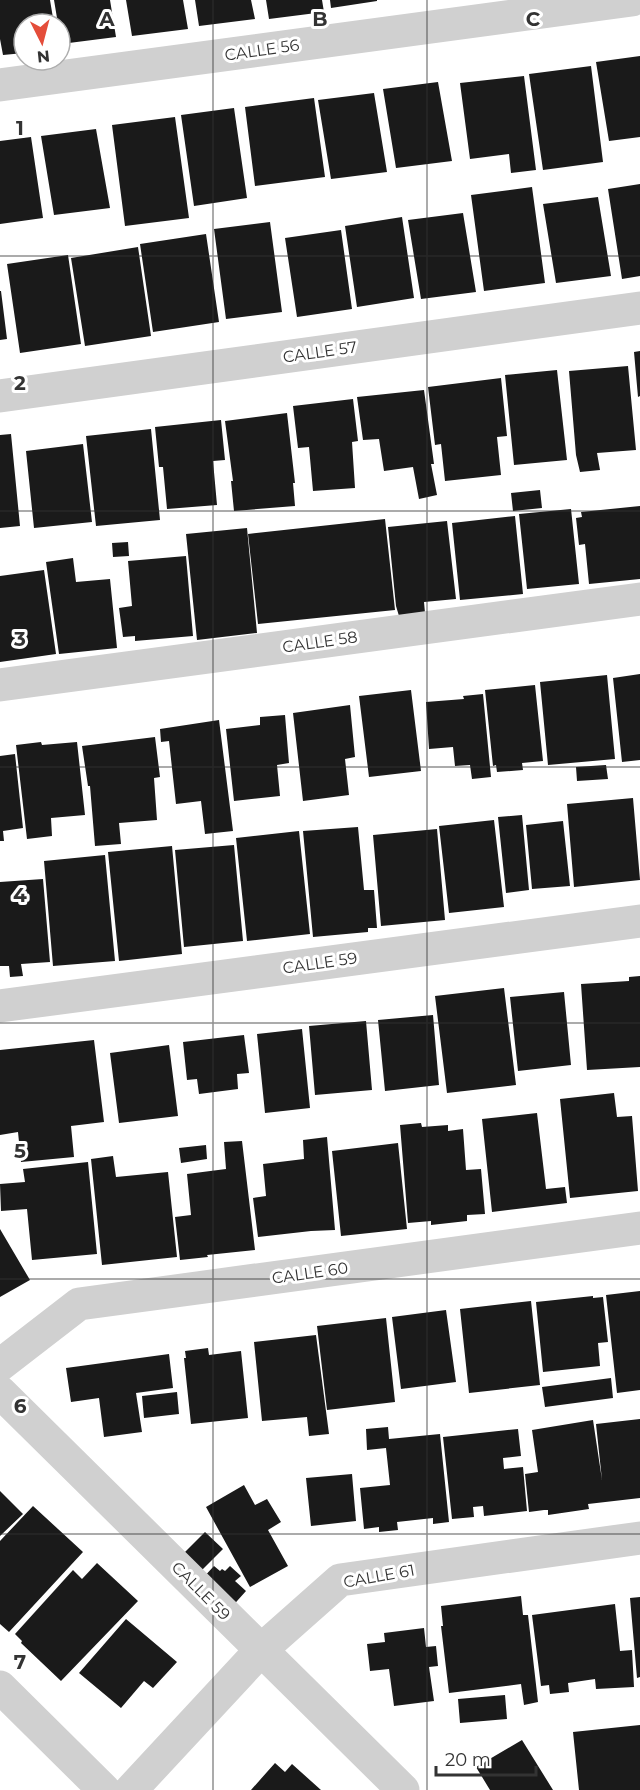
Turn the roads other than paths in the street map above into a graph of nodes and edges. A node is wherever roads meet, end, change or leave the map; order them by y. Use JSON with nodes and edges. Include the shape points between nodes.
{"nodes":[{"id":1,"x":632,"y":0,"type":"edge"},
{"id":2,"x":0,"y":85,"type":"edge"},
{"id":3,"x":640,"y":308,"type":"edge"},
{"id":4,"x":0,"y":396,"type":"edge"},
{"id":5,"x":640,"y":599,"type":"edge"},
{"id":6,"x":0,"y":685,"type":"edge"},
{"id":7,"x":640,"y":921,"type":"edge"},
{"id":8,"x":0,"y":1006,"type":"edge"},
{"id":9,"x":640,"y":1228,"type":"edge"},
{"id":10,"x":0,"y":1365,"type":"edge"},
{"id":11,"x":0,"y":1392,"type":"edge"},
{"id":12,"x":640,"y":1538,"type":"edge"},
{"id":13,"x":261,"y":1650,"type":"junction"},
{"id":14,"x":0,"y":1687,"type":"edge"},
{"id":15,"x":104,"y":1790,"type":"edge"},
{"id":16,"x":131,"y":1790,"type":"edge"},
{"id":17,"x":403,"y":1790,"type":"edge"}],
"edges":[{"from":1,"to":2,"type":"street","name":"CALLE 56"},
{"from":3,"to":4,"type":"street","name":"CALLE 57"},
{"from":5,"to":6,"type":"street","name":"CALLE 58"},
{"from":7,"to":8,"type":"street","name":"CALLE 59"},
{"from":9,"to":10,"type":"street","name":"CALLE 60","via":[[79,1304]]},
{"from":11,"to":13,"type":"street","name":"CALLE 59"},
{"from":12,"to":13,"type":"street","name":"CALLE 61","via":[[340,1580]]},
{"from":13,"to":16,"type":"street","name":"CALLE 61"},
{"from":13,"to":17,"type":"street","name":"CALLE 59"},
{"from":14,"to":15,"type":"street"}]}
